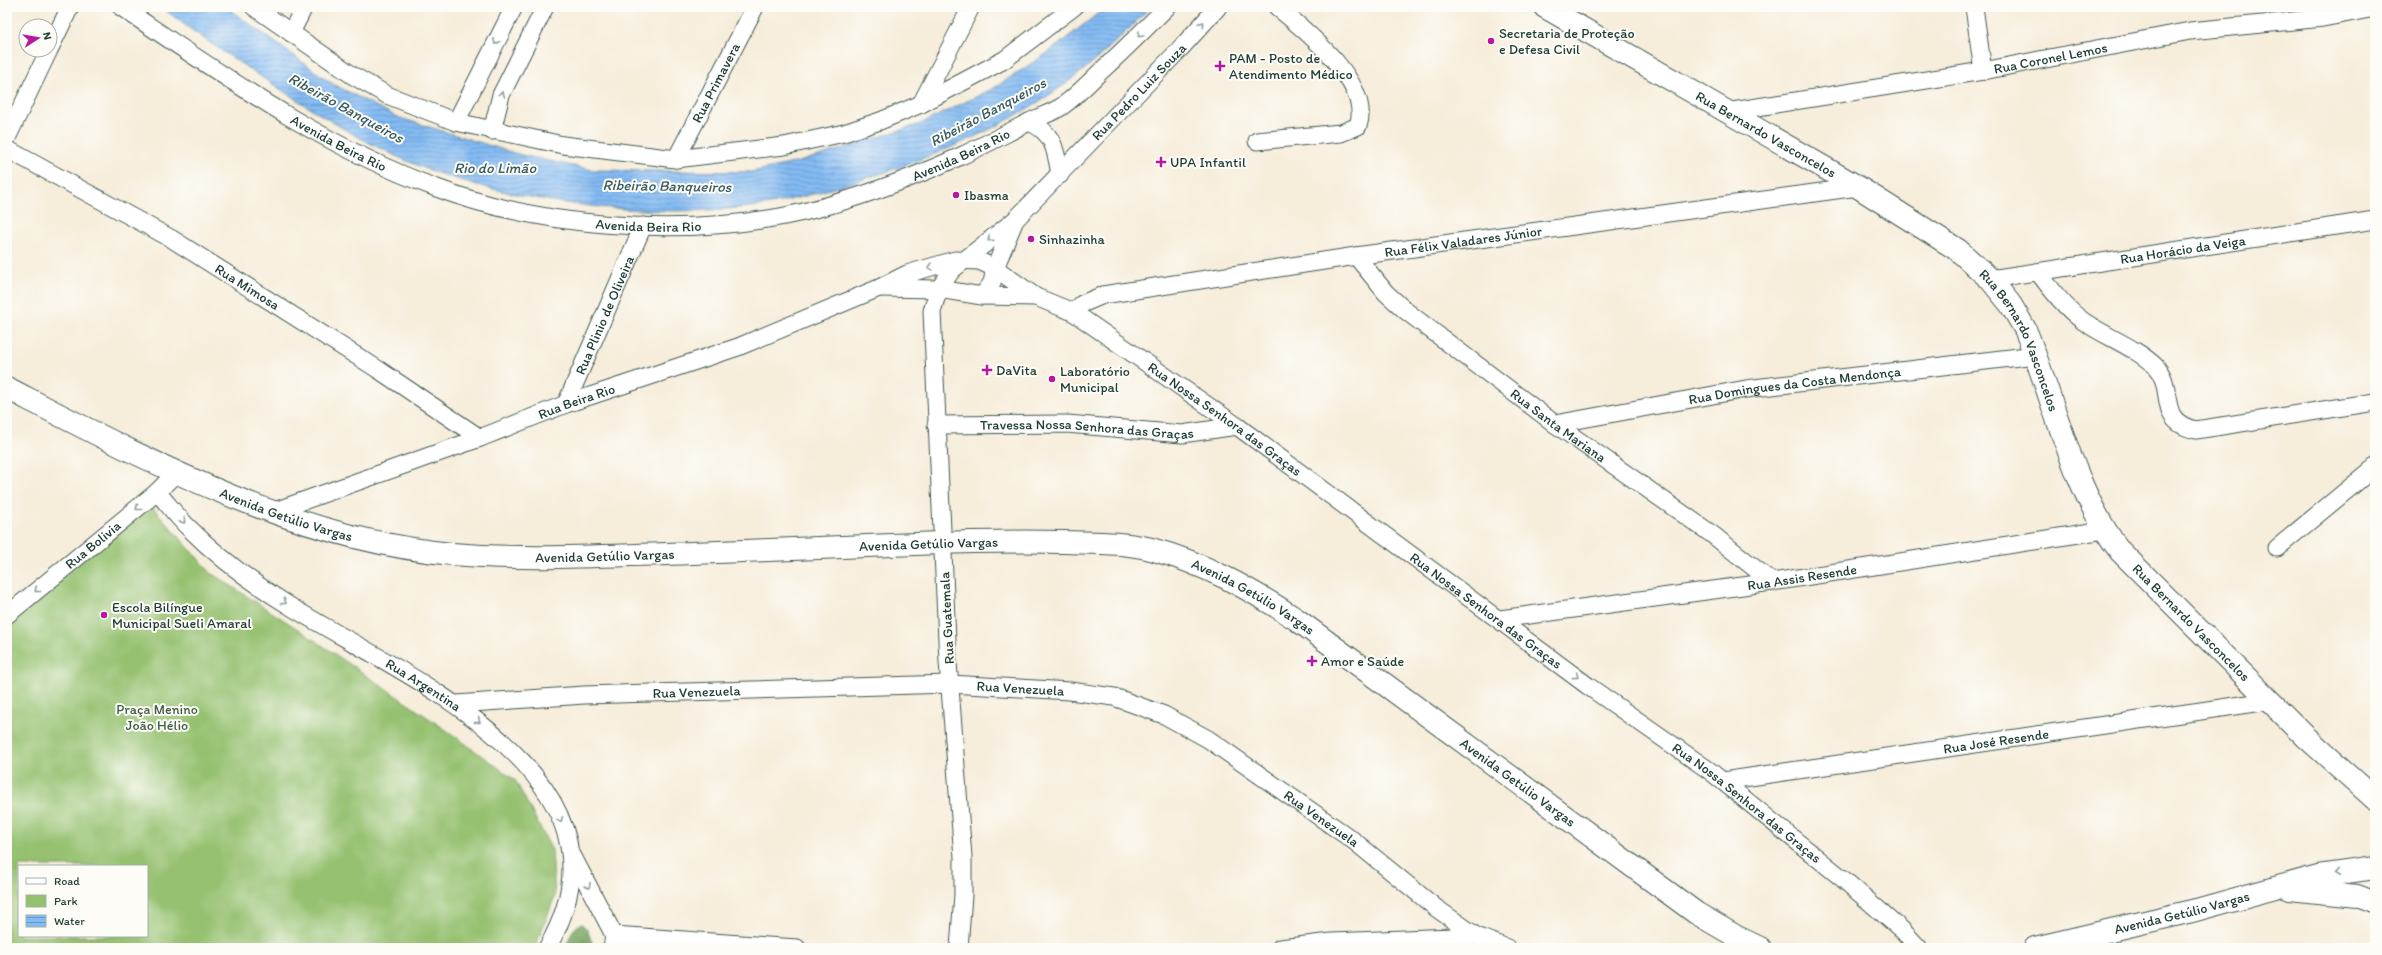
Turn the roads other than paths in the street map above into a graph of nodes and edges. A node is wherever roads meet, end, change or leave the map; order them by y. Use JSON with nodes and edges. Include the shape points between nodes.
{"nodes":[{"id":1,"x":70,"y":7,"type":"edge"},
{"id":2,"x":121,"y":7,"type":"edge"},
{"id":3,"x":254,"y":7,"type":"edge"},
{"id":4,"x":304,"y":7,"type":"edge"},
{"id":5,"x":514,"y":7,"type":"edge"},
{"id":6,"x":545,"y":7,"type":"edge"},
{"id":7,"x":755,"y":7,"type":"edge"},
{"id":8,"x":971,"y":7,"type":"edge"},
{"id":9,"x":1074,"y":7,"type":"edge"},
{"id":10,"x":1167,"y":7,"type":"edge"},
{"id":11,"x":1218,"y":7,"type":"edge"},
{"id":12,"x":1277,"y":7,"type":"edge"},
{"id":13,"x":1545,"y":7,"type":"edge"},
{"id":14,"x":1974,"y":7,"type":"edge"},
{"id":15,"x":2375,"y":8,"type":"edge"},
{"id":16,"x":2322,"y":12,"type":"edge"},
{"id":17,"x":58,"y":32,"type":"edge"},
{"id":18,"x":291,"y":33,"type":"junction"},
{"id":19,"x":46,"y":58,"type":"edge"},
{"id":20,"x":1984,"y":71,"type":"junction"},
{"id":21,"x":921,"y":104,"type":"junction"},
{"id":22,"x":1060,"y":108,"type":"junction"},
{"id":23,"x":1726,"y":112,"type":"junction"},
{"id":24,"x":456,"y":122,"type":"junction"},
{"id":25,"x":1029,"y":122,"type":"junction"},
{"id":26,"x":492,"y":131,"type":"junction"},
{"id":27,"x":7,"y":138,"type":"edge"},
{"id":28,"x":1257,"y":141,"type":"dead end"},
{"id":29,"x":7,"y":149,"type":"edge"},
{"id":30,"x":1081,"y":151,"type":"junction"},
{"id":31,"x":676,"y":159,"type":"junction"},
{"id":32,"x":1060,"y":175,"type":"junction"},
{"id":33,"x":1858,"y":187,"type":"junction"},
{"id":34,"x":1015,"y":220,"type":"junction"},
{"id":35,"x":2375,"y":220,"type":"edge"},
{"id":36,"x":643,"y":226,"type":"junction"},
{"id":37,"x":1356,"y":256,"type":"junction"},
{"id":38,"x":966,"y":259,"type":"junction"},
{"id":39,"x":995,"y":268,"type":"junction"},
{"id":40,"x":2038,"y":272,"type":"junction"},
{"id":41,"x":1990,"y":279,"type":"junction"},
{"id":42,"x":879,"y":288,"type":"junction"},
{"id":43,"x":939,"y":289,"type":"junction"},
{"id":44,"x":974,"y":294,"type":"junction"},
{"id":45,"x":1036,"y":298,"type":"junction"},
{"id":46,"x":1073,"y":312,"type":"junction"},
{"id":47,"x":2036,"y":355,"type":"junction"},
{"id":48,"x":7,"y":388,"type":"edge"},
{"id":49,"x":2375,"y":402,"type":"edge"},
{"id":50,"x":566,"y":404,"type":"junction"},
{"id":51,"x":1555,"y":424,"type":"junction"},
{"id":52,"x":936,"y":425,"type":"junction"},
{"id":53,"x":1237,"y":426,"type":"junction"},
{"id":54,"x":480,"y":438,"type":"junction"},
{"id":55,"x":2375,"y":468,"type":"edge"},
{"id":56,"x":177,"y":472,"type":"junction"},
{"id":57,"x":157,"y":492,"type":"junction"},
{"id":58,"x":272,"y":512,"type":"junction"},
{"id":59,"x":2104,"y":530,"type":"junction"},
{"id":60,"x":943,"y":542,"type":"junction"},
{"id":61,"x":2278,"y":548,"type":"dead end"},
{"id":62,"x":1772,"y":582,"type":"junction"},
{"id":63,"x":7,"y":615,"type":"edge"},
{"id":64,"x":1500,"y":619,"type":"junction"},
{"id":65,"x":950,"y":684,"type":"junction"},
{"id":66,"x":2269,"y":701,"type":"junction"},
{"id":67,"x":457,"y":704,"type":"junction"},
{"id":68,"x":1722,"y":780,"type":"junction"},
{"id":69,"x":2375,"y":799,"type":"edge"},
{"id":70,"x":570,"y":851,"type":"junction"},
{"id":71,"x":2375,"y":868,"type":"edge"},
{"id":72,"x":2281,"y":888,"type":"junction"},
{"id":73,"x":2375,"y":903,"type":"edge"},
{"id":74,"x":1476,"y":936,"type":"junction"},
{"id":75,"x":613,"y":941,"type":"edge"},
{"id":76,"x":547,"y":948,"type":"edge"},
{"id":77,"x":797,"y":948,"type":"edge"},
{"id":78,"x":959,"y":948,"type":"edge"},
{"id":79,"x":1280,"y":948,"type":"edge"},
{"id":80,"x":1507,"y":948,"type":"edge"},
{"id":81,"x":1760,"y":948,"type":"edge"},
{"id":82,"x":1919,"y":948,"type":"edge"},
{"id":83,"x":2035,"y":948,"type":"edge"}],
"edges":[{"from":1,"to":17,"type":"street"},
{"from":2,"to":36,"type":"street","name":"Avenida Beira Rio","via":[[254,96],[321,135],[433,187],[493,207],[543,217]]},
{"from":3,"to":18,"type":"street"},
{"from":4,"to":18,"type":"street"},
{"from":5,"to":24,"type":"street","one_way":true},
{"from":26,"to":6,"type":"street","one_way":true,"via":[[500,95]]},
{"from":7,"to":31,"type":"street","name":"Rua Primavera"},
{"from":8,"to":21,"type":"street"},
{"from":9,"to":21,"type":"street","via":[[1004,60]]},
{"from":10,"to":22,"type":"street","name":"Avenida Beira Rio","one_way":true},
{"from":30,"to":11,"type":"street","name":"Rua Pedro Luiz Souza","one_way":true},
{"from":12,"to":28,"type":"street","via":[[1312,38],[1353,85],[1361,117],[1358,126],[1341,133]]},
{"from":13,"to":23,"type":"main road","name":"Rua Bernardo Vasconcelos"},
{"from":14,"to":20,"type":"street"},
{"from":15,"to":16,"type":"street","name":"Rua Coronel Lemos"},
{"from":16,"to":20,"type":"street","name":"Rua Coronel Lemos","via":[[2190,31]]},
{"from":18,"to":24,"type":"street","via":[[352,75],[388,95]]},
{"from":19,"to":27,"type":"street"},
{"from":20,"to":23,"type":"street","name":"Rua Coronel Lemos"},
{"from":21,"to":31,"type":"street","via":[[851,130],[784,146]]},
{"from":22,"to":25,"type":"street","name":"Avenida Beira Rio"},
{"from":22,"to":30,"type":"street","via":[[1052,124],[1054,137],[1064,150]]},
{"from":23,"to":33,"type":"main road","name":"Rua Bernardo Vasconcelos"},
{"from":24,"to":26,"type":"street"},
{"from":25,"to":32,"type":"street","via":[[1040,126],[1051,139],[1057,154]]},
{"from":25,"to":36,"type":"street","name":"Avenida Beira Rio","via":[[937,166],[833,204],[743,222]]},
{"from":26,"to":31,"type":"street","via":[[584,148]]},
{"from":29,"to":54,"type":"street","name":"Rua Mimosa","via":[[172,239],[379,370]]},
{"from":30,"to":32,"type":"street","name":"Rua Pedro Luiz Souza"},
{"from":32,"to":34,"type":"street","name":"Rua Beira Rio"},
{"from":33,"to":37,"type":"street","name":"Rua Félix Valadares Júnior"},
{"from":33,"to":41,"type":"main road","name":"Rua Bernardo Vasconcelos","via":[[1958,250]]},
{"from":34,"to":38,"type":"street","name":"Rua Beira Rio","one_way":true},
{"from":34,"to":39,"type":"street","name":"Rua Beira Rio"},
{"from":35,"to":40,"type":"street","name":"Rua Horácio da Veiga"},
{"from":36,"to":50,"type":"street","name":"Rua Plinio de Oliveira"},
{"from":37,"to":46,"type":"street","name":"Rua Félix Valadares Júnior","via":[[1103,295],[1082,304]]},
{"from":37,"to":51,"type":"street","name":"Rua Santa Mariana","via":[[1386,293],[1406,311]]},
{"from":38,"to":39,"type":"street","name":"Rua Beira Rio"},
{"from":38,"to":42,"type":"street","name":"Rua Beira Rio","one_way":true,"via":[[924,268]]},
{"from":38,"to":43,"type":"street","name":"Rua Beira Rio","via":[[952,270]]},
{"from":38,"to":44,"type":"street","via":[[963,272]]},
{"from":39,"to":44,"type":"street","name":"Rua Beira Rio","via":[[992,283]]},
{"from":39,"to":45,"type":"street","name":"Rua Nossa Senhora das Graças"},
{"from":40,"to":41,"type":"street","name":"Rua Horácio da Veiga"},
{"from":40,"to":49,"type":"street","via":[[2063,303],[2082,320],[2156,367],[2162,376],[2170,414],[2177,423],[2187,428],[2196,430]]},
{"from":41,"to":47,"type":"main road","name":"Rua Bernardo Vasconcelos","via":[[2011,304]]},
{"from":42,"to":43,"type":"street","name":"Rua Beira Rio"},
{"from":42,"to":50,"type":"street","name":"Rua Beira Rio","via":[[738,346]]},
{"from":43,"to":44,"type":"street","name":"Rua Beira Rio"},
{"from":43,"to":52,"type":"street","name":"Rua Guatemala","via":[[932,311]]},
{"from":44,"to":45,"type":"street","name":"Rua Nossa Senhora das Graças"},
{"from":45,"to":46,"type":"street","name":"Rua Nossa Senhora das Graças"},
{"from":46,"to":53,"type":"street","name":"Rua Nossa Senhora das Graças"},
{"from":47,"to":51,"type":"street","name":"Rua Domingues da Costa Mendonça","via":[[1746,389]]},
{"from":47,"to":59,"type":"main road","name":"Rua Bernardo Vasconcelos","via":[[2085,492]]},
{"from":48,"to":56,"type":"main road","name":"Avenida Getúlio Vargas"},
{"from":50,"to":54,"type":"street","name":"Rua Beira Rio"},
{"from":51,"to":62,"type":"street","name":"Rua Santa Mariana","via":[[1713,535]]},
{"from":52,"to":53,"type":"street","name":"Travessa Nossa Senhora das Graças","via":[[1066,424],[1182,434]]},
{"from":52,"to":60,"type":"street","name":"Rua Guatemala"},
{"from":53,"to":64,"type":"street","name":"Rua Nossa Senhora das Graças"},
{"from":54,"to":58,"type":"street","name":"Rua Beira Rio"},
{"from":55,"to":61,"type":"street"},
{"from":56,"to":57,"type":"street","name":"Rua Bolivia"},
{"from":56,"to":58,"type":"main road","name":"Avenida Getúlio Vargas"},
{"from":57,"to":63,"type":"street","name":"Rua Bolivia","one_way":true},
{"from":57,"to":67,"type":"street","name":"Rua Argentina","one_way":true,"via":[[189,529],[265,589]]},
{"from":58,"to":60,"type":"main road","name":"Avenida Getúlio Vargas","via":[[352,537],[449,554],[493,556],[555,558]]},
{"from":59,"to":62,"type":"street","name":"Rua Assis Resende"},
{"from":59,"to":66,"type":"main road","name":"Rua Bernardo Vasconcelos","via":[[2120,551]]},
{"from":60,"to":65,"type":"street","name":"Rua Guatemala"},
{"from":60,"to":81,"type":"main road","name":"Avenida Getúlio Vargas","via":[[1123,545],[1148,548],[1190,560],[1225,577],[1296,619],[1696,913],[1736,938]]},
{"from":62,"to":64,"type":"street","name":"Rua Assis Resende"},
{"from":64,"to":68,"type":"street","name":"Rua Nossa Senhora das Graças","one_way":true,"via":[[1588,686]]},
{"from":65,"to":67,"type":"street","name":"Rua Venezuela","via":[[584,695]]},
{"from":65,"to":74,"type":"street","name":"Rua Venezuela","via":[[1070,691],[1114,697],[1164,714],[1208,739],[1347,837],[1436,908]]},
{"from":65,"to":78,"type":"street","name":"Rua Guatemala","via":[[963,857]]},
{"from":66,"to":68,"type":"street","name":"Rua José Resende"},
{"from":66,"to":69,"type":"main road","name":"Rua Bernardo Vasconcelos"},
{"from":67,"to":70,"type":"street","name":"Rua Argentina","one_way":true,"via":[[519,757],[541,785],[565,832]]},
{"from":68,"to":82,"type":"street","name":"Rua Nossa Senhora das Graças","via":[[1843,879]]},
{"from":70,"to":75,"type":"street","one_way":true},
{"from":70,"to":76,"type":"street","name":"Rua Argentina","via":[[567,905]]},
{"from":71,"to":72,"type":"main road","name":"Avenida Getúlio Vargas","one_way":true,"via":[[2318,876]]},
{"from":72,"to":73,"type":"main road","name":"Avenida Getúlio Vargas","via":[[2357,896]]},
{"from":72,"to":83,"type":"main road","name":"Avenida Getúlio Vargas"},
{"from":74,"to":79,"type":"street","via":[[1332,942]]},
{"from":74,"to":80,"type":"street","name":"Rua Venezuela"},
{"from":75,"to":77,"type":"street"}]}
